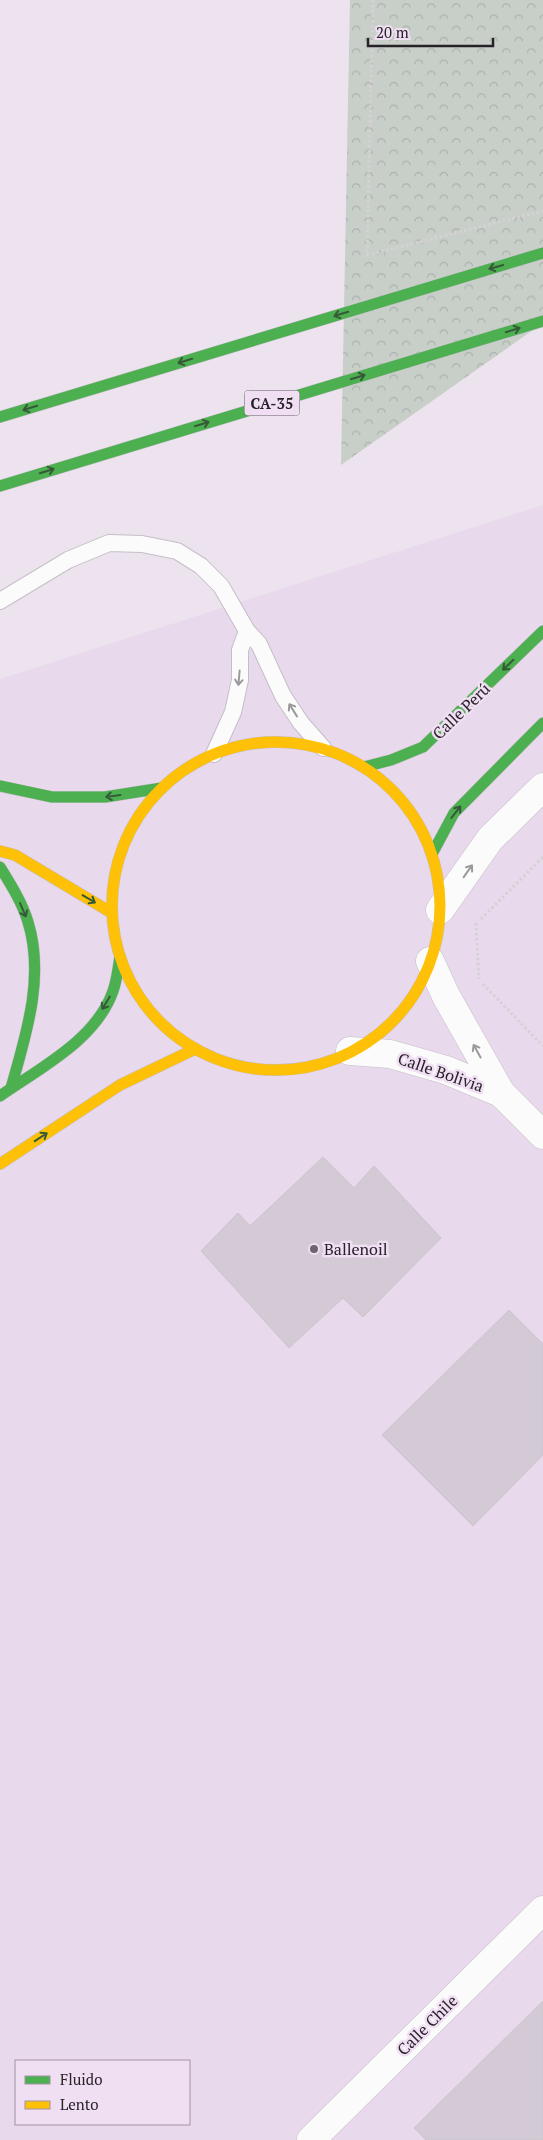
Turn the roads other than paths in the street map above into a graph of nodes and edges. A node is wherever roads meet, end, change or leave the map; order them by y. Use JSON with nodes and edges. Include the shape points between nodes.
{"nodes":[{"id":1,"x":543,"y":253,"type":"edge"},
{"id":2,"x":543,"y":321,"type":"edge"},
{"id":3,"x":0,"y":417,"type":"edge"},
{"id":4,"x":0,"y":486,"type":"edge"},
{"id":5,"x":0,"y":601,"type":"edge"},
{"id":6,"x":247,"y":631,"type":"junction"},
{"id":7,"x":543,"y":631,"type":"edge"},
{"id":8,"x":543,"y":723,"type":"edge"},
{"id":9,"x":323,"y":748,"type":"junction"},
{"id":10,"x":214,"y":754,"type":"junction"},
{"id":11,"x":364,"y":767,"type":"junction"},
{"id":12,"x":0,"y":786,"type":"edge"},
{"id":13,"x":543,"y":787,"type":"edge"},
{"id":14,"x":162,"y":788,"type":"junction"},
{"id":15,"x":0,"y":851,"type":"edge"},
{"id":16,"x":432,"y":854,"type":"junction"},
{"id":17,"x":0,"y":867,"type":"edge"},
{"id":18,"x":440,"y":910,"type":"junction"},
{"id":19,"x":112,"y":912,"type":"junction"},
{"id":20,"x":120,"y":957,"type":"junction"},
{"id":21,"x":430,"y":961,"type":"junction"},
{"id":22,"x":195,"y":1048,"type":"junction"},
{"id":23,"x":350,"y":1051,"type":"junction"},
{"id":24,"x":11,"y":1088,"type":"junction"},
{"id":25,"x":501,"y":1093,"type":"junction"},
{"id":26,"x":0,"y":1096,"type":"edge"},
{"id":27,"x":543,"y":1135,"type":"edge"},
{"id":28,"x":0,"y":1164,"type":"edge"},
{"id":29,"x":543,"y":1910,"type":"edge"},
{"id":30,"x":311,"y":2140,"type":"edge"}],
"edges":[{"from":1,"to":3,"type":"main road","one_way":true},
{"from":4,"to":2,"type":"main road","number":"CA-35","one_way":true},
{"from":5,"to":6,"type":"lane","via":[[68,560],[101,546],[109,543],[142,544],[177,551],[201,566],[222,586]]},
{"from":9,"to":6,"type":"lane","one_way":true,"via":[[283,696],[259,644]]},
{"from":6,"to":10,"type":"lane","one_way":true,"via":[[240,650],[240,680],[233,712]]},
{"from":7,"to":11,"type":"main road","name":"Calle Perú","one_way":true,"via":[[423,747]]},
{"from":16,"to":8,"type":"main road","one_way":true,"via":[[454,813]]},
{"from":9,"to":10,"type":"main road","via":[[268,742]]},
{"from":9,"to":11,"type":"main road"},
{"from":10,"to":14,"type":"main road","via":[[189,767]]},
{"from":11,"to":16,"type":"main road","via":[[406,805]]},
{"from":14,"to":12,"type":"main road","one_way":true,"via":[[105,797],[61,797]]},
{"from":18,"to":13,"type":"street","one_way":true,"via":[[490,839]]},
{"from":14,"to":19,"type":"main road","via":[[142,812],[124,845],[114,878]]},
{"from":15,"to":19,"type":"main road","one_way":true,"via":[[15,856]]},
{"from":16,"to":18,"type":"main road"},
{"from":17,"to":24,"type":"main road","one_way":true,"via":[[28,921],[36,958],[34,996]]},
{"from":18,"to":21,"type":"main road"},
{"from":19,"to":20,"type":"main road"},
{"from":20,"to":22,"type":"main road","via":[[149,1010]]},
{"from":20,"to":24,"type":"main road","one_way":true,"via":[[112,993],[97,1019],[62,1055]]},
{"from":21,"to":23,"type":"main road","via":[[415,992],[398,1014],[373,1037]]},
{"from":25,"to":21,"type":"street","name":"Calle Bolivia","one_way":true},
{"from":22,"to":23,"type":"main road","via":[[237,1064],[272,1069],[299,1068],[325,1062]]},
{"from":28,"to":22,"type":"main road","one_way":true,"via":[[120,1085]]},
{"from":23,"to":25,"type":"street","name":"Calle Bolivia","via":[[390,1054],[446,1070]]},
{"from":24,"to":26,"type":"main road"},
{"from":25,"to":27,"type":"street","name":"Calle Bolivia"},
{"from":29,"to":30,"type":"street","name":"Calle Chile"}]}
